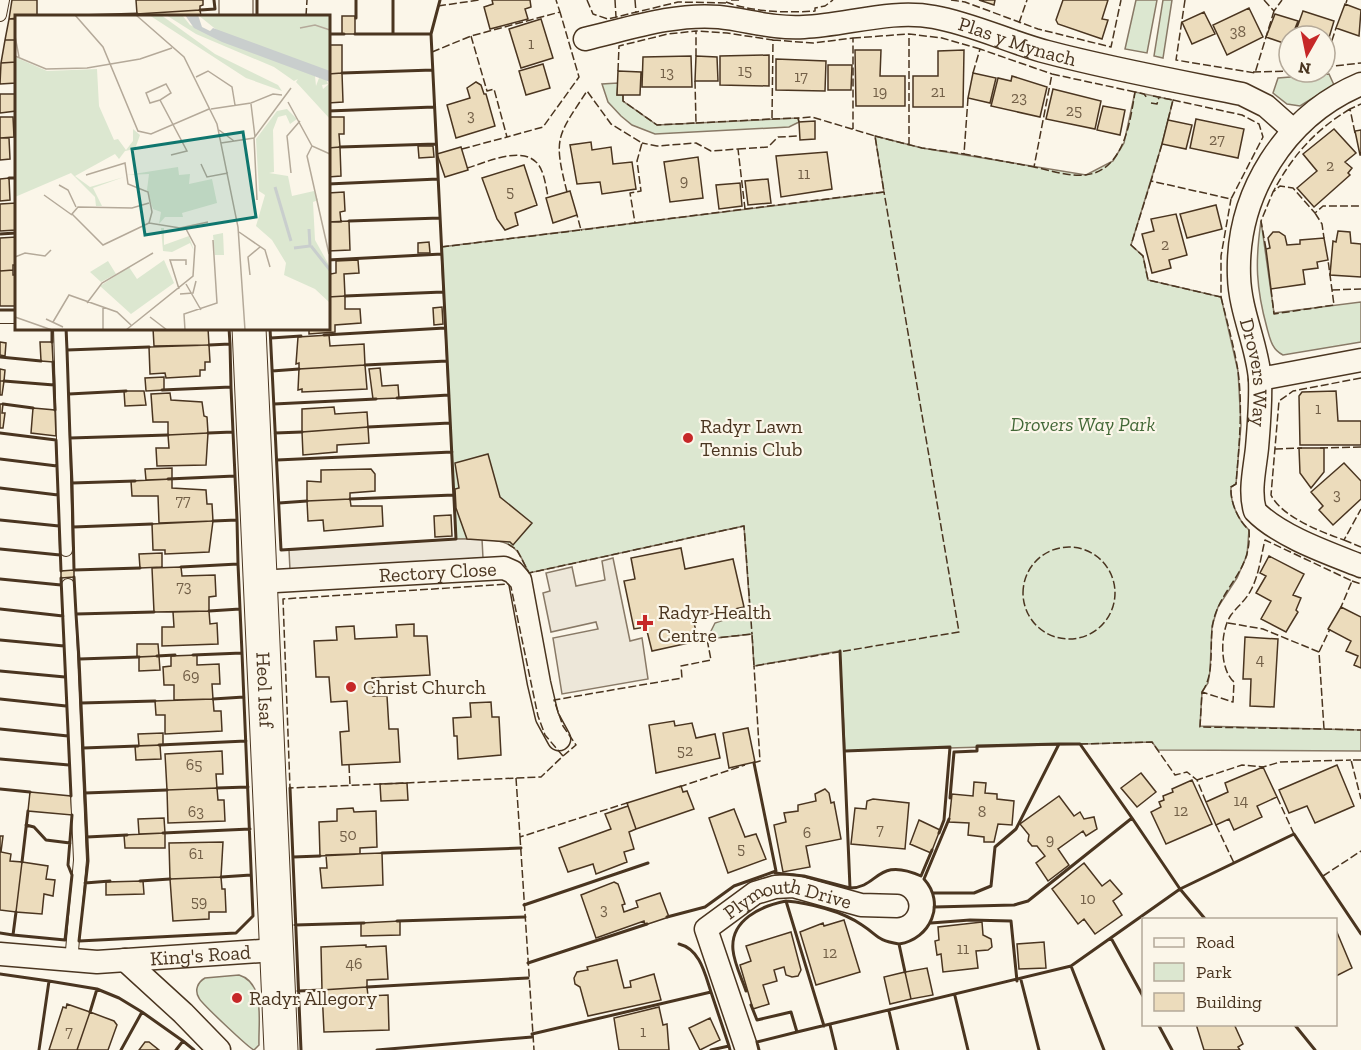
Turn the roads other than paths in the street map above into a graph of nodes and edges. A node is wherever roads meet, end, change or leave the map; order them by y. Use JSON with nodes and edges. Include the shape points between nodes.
{"nodes":[{"id":1,"x":3,"y":0,"type":"edge"},
{"id":2,"x":863,"y":9,"type":"edge"},
{"id":3,"x":0,"y":15,"type":"edge"},
{"id":4,"x":585,"y":39,"type":"dead end"},
{"id":5,"x":1361,"y":84,"type":"edge"},
{"id":6,"x":1293,"y":130,"type":"junction"},
{"id":7,"x":60,"y":330,"type":"edge"},
{"id":8,"x":249,"y":330,"type":"edge"},
{"id":9,"x":1361,"y":360,"type":"edge"},
{"id":10,"x":1260,"y":379,"type":"junction"},
{"id":11,"x":66,"y":550,"type":"dead end"},
{"id":12,"x":1361,"y":566,"type":"edge"},
{"id":13,"x":258,"y":582,"type":"junction"},
{"id":14,"x":68,"y":585,"type":"dead end"},
{"id":15,"x":559,"y":739,"type":"dead end"},
{"id":16,"x":897,"y":906,"type":"dead end"},
{"id":17,"x":275,"y":950,"type":"junction"},
{"id":18,"x":0,"y":954,"type":"edge"},
{"id":19,"x":125,"y":960,"type":"junction"},
{"id":20,"x":71,"y":962,"type":"junction"},
{"id":21,"x":219,"y":1050,"type":"edge"},
{"id":22,"x":281,"y":1050,"type":"edge"},
{"id":23,"x":747,"y":1050,"type":"edge"}],
"edges":[{"from":1,"to":3,"type":"lane"},
{"from":2,"to":4,"type":"street","name":"Plas y Mynach","via":[[804,27],[779,28],[696,17],[669,19]]},
{"from":2,"to":6,"type":"street","name":"Plas y Mynach","via":[[932,16],[1048,53],[1242,94],[1266,106]]},
{"from":5,"to":6,"type":"street","name":"Drovers Way","via":[[1331,99]]},
{"from":6,"to":10,"type":"street","name":"Drovers Way","via":[[1268,163],[1252,198],[1240,255],[1242,303]]},
{"from":7,"to":11,"type":"lane"},
{"from":8,"to":13,"type":"main road","name":"Heol Isaf"},
{"from":9,"to":10,"type":"street"},
{"from":10,"to":12,"type":"street","name":"Drovers Way","via":[[1252,490],[1255,511],[1304,541]]},
{"from":13,"to":15,"type":"street","name":"Rectory Close","via":[[504,568],[513,572],[520,580],[548,717]]},
{"from":13,"to":17,"type":"main road","name":"Heol Isaf"},
{"from":14,"to":20,"type":"lane","via":[[80,860]]},
{"from":16,"to":23,"type":"street","name":"Plymouth Drive","via":[[861,905],[793,886],[775,887],[754,893],[706,929]]},
{"from":17,"to":19,"type":"street","name":"King's Road"},
{"from":17,"to":22,"type":"main road","name":"Heol Isaf"},
{"from":18,"to":20,"type":"street","name":"King's Road"},
{"from":19,"to":20,"type":"street","name":"King's Road"},
{"from":19,"to":21,"type":"street","name":"King's Road"}]}
